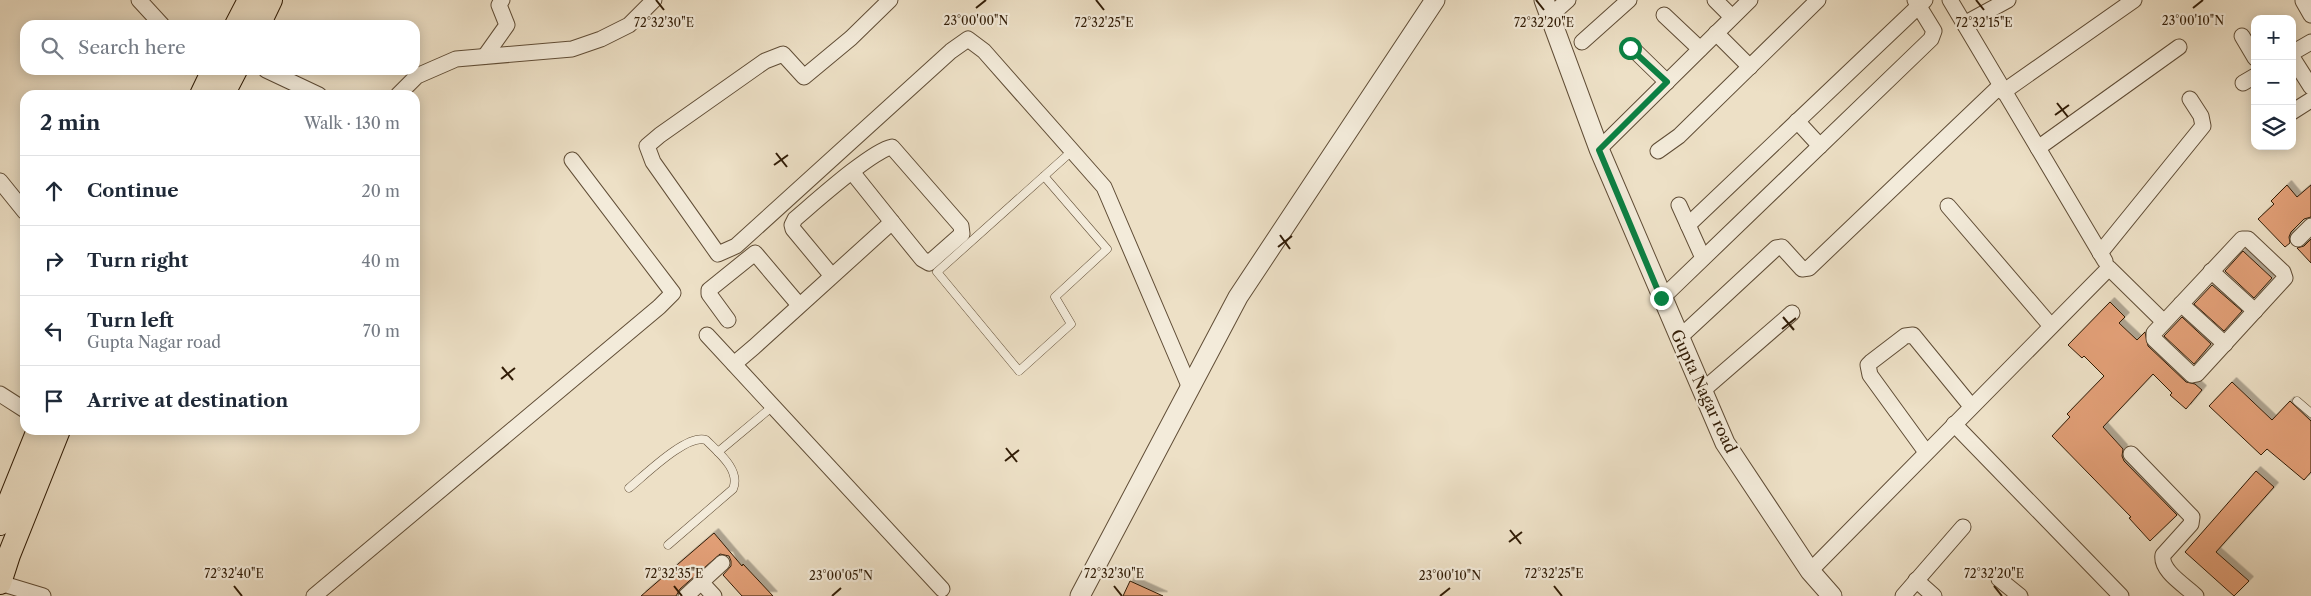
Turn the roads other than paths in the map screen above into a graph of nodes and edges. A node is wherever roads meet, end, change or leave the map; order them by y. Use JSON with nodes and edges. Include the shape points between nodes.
{"nodes":[{"id":1,"x":139,"y":0,"type":"edge"},
{"id":2,"x":248,"y":0,"type":"edge"},
{"id":3,"x":271,"y":0,"type":"edge"},
{"id":4,"x":502,"y":0,"type":"edge"},
{"id":5,"x":654,"y":0,"type":"edge"},
{"id":6,"x":890,"y":0,"type":"edge"},
{"id":7,"x":1435,"y":0,"type":"edge"},
{"id":8,"x":1568,"y":0,"type":"edge"},
{"id":9,"x":1629,"y":0,"type":"edge"},
{"id":10,"x":1715,"y":0,"type":"edge"},
{"id":11,"x":1750,"y":0,"type":"edge"},
{"id":12,"x":1818,"y":0,"type":"edge"},
{"id":13,"x":1950,"y":0,"type":"edge"},
{"id":14,"x":2008,"y":0,"type":"edge"},
{"id":15,"x":2134,"y":0,"type":"edge"},
{"id":16,"x":2303,"y":1,"type":"edge"},
{"id":17,"x":1919,"y":2,"type":"edge"},
{"id":18,"x":1547,"y":8,"type":"edge"},
{"id":19,"x":1664,"y":14,"type":"dead end"},
{"id":20,"x":2311,"y":15,"type":"edge"},
{"id":21,"x":1732,"y":17,"type":"junction"},
{"id":22,"x":157,"y":20,"type":"edge"},
{"id":23,"x":238,"y":20,"type":"edge"},
{"id":24,"x":261,"y":20,"type":"edge"},
{"id":25,"x":1964,"y":24,"type":"junction"},
{"id":26,"x":1716,"y":33,"type":"junction"},
{"id":27,"x":2242,"y":36,"type":"dead end"},
{"id":28,"x":1582,"y":42,"type":"dead end"},
{"id":29,"x":2311,"y":42,"type":"edge"},
{"id":30,"x":2179,"y":47,"type":"dead end"},
{"id":31,"x":1630,"y":48,"type":"dead end"},
{"id":32,"x":1700,"y":49,"type":"junction"},
{"id":33,"x":2251,"y":51,"type":"edge"},
{"id":34,"x":2296,"y":51,"type":"edge"},
{"id":35,"x":486,"y":56,"type":"junction"},
{"id":36,"x":2294,"y":60,"type":"edge"},
{"id":37,"x":1750,"y":67,"type":"junction"},
{"id":38,"x":211,"y":75,"type":"edge"},
{"id":39,"x":233,"y":75,"type":"edge"},
{"id":40,"x":277,"y":75,"type":"edge"},
{"id":41,"x":419,"y":75,"type":"edge"},
{"id":42,"x":420,"y":75,"type":"edge"},
{"id":43,"x":1667,"y":82,"type":"junction"},
{"id":44,"x":2311,"y":87,"type":"edge"},
{"id":45,"x":2001,"y":89,"type":"junction"},
{"id":46,"x":204,"y":90,"type":"edge"},
{"id":47,"x":226,"y":90,"type":"edge"},
{"id":48,"x":308,"y":90,"type":"edge"},
{"id":49,"x":403,"y":90,"type":"edge"},
{"id":50,"x":2190,"y":99,"type":"dead end"},
{"id":51,"x":2311,"y":100,"type":"edge"},
{"id":52,"x":2296,"y":109,"type":"edge"},
{"id":53,"x":1797,"y":121,"type":"junction"},
{"id":54,"x":1820,"y":146,"type":"junction"},
{"id":55,"x":2038,"y":148,"type":"junction"},
{"id":56,"x":1599,"y":150,"type":"junction"},
{"id":57,"x":1072,"y":151,"type":"junction"},
{"id":58,"x":1658,"y":151,"type":"dead end"},
{"id":59,"x":572,"y":160,"type":"dead end"},
{"id":60,"x":852,"y":172,"type":"junction"},
{"id":61,"x":1044,"y":176,"type":"junction"},
{"id":62,"x":0,"y":181,"type":"edge"},
{"id":63,"x":1678,"y":205,"type":"dead end"},
{"id":64,"x":20,"y":206,"type":"edge"},
{"id":65,"x":1948,"y":206,"type":"dead end"},
{"id":66,"x":892,"y":222,"type":"junction"},
{"id":67,"x":1688,"y":226,"type":"junction"},
{"id":68,"x":2311,"y":226,"type":"edge"},
{"id":69,"x":2298,"y":239,"type":"dead end"},
{"id":70,"x":2100,"y":253,"type":"junction"},
{"id":71,"x":1703,"y":258,"type":"junction"},
{"id":72,"x":2109,"y":268,"type":"junction"},
{"id":73,"x":2211,"y":271,"type":"junction"},
{"id":74,"x":832,"y":276,"type":"junction"},
{"id":75,"x":1661,"y":298,"type":"junction"},
{"id":76,"x":2181,"y":304,"type":"junction"},
{"id":77,"x":799,"y":305,"type":"junction"},
{"id":78,"x":2255,"y":311,"type":"junction"},
{"id":79,"x":1792,"y":312,"type":"dead end"},
{"id":80,"x":728,"y":320,"type":"dead end"},
{"id":81,"x":2164,"y":322,"type":"junction"},
{"id":82,"x":2051,"y":326,"type":"junction"},
{"id":83,"x":707,"y":335,"type":"dead end"},
{"id":84,"x":1679,"y":338,"type":"junction"},
{"id":85,"x":2225,"y":344,"type":"junction"},
{"id":86,"x":734,"y":364,"type":"junction"},
{"id":87,"x":1190,"y":388,"type":"junction"},
{"id":88,"x":1702,"y":391,"type":"junction"},
{"id":89,"x":0,"y":394,"type":"edge"},
{"id":90,"x":2297,"y":401,"type":"dead end"},
{"id":91,"x":773,"y":406,"type":"junction"},
{"id":92,"x":1971,"y":406,"type":"junction"},
{"id":93,"x":20,"y":407,"type":"edge"},
{"id":94,"x":2311,"y":413,"type":"edge"},
{"id":95,"x":1954,"y":424,"type":"junction"},
{"id":96,"x":36,"y":435,"type":"edge"},
{"id":97,"x":57,"y":435,"type":"edge"},
{"id":98,"x":718,"y":452,"type":"junction"},
{"id":99,"x":1926,"y":452,"type":"junction"},
{"id":100,"x":2131,"y":454,"type":"dead end"},
{"id":101,"x":629,"y":488,"type":"dead end"},
{"id":102,"x":0,"y":524,"type":"edge"},
{"id":103,"x":1963,"y":527,"type":"dead end"},
{"id":104,"x":668,"y":546,"type":"dead end"},
{"id":105,"x":722,"y":563,"type":"dead end"},
{"id":106,"x":1810,"y":571,"type":"junction"},
{"id":107,"x":1999,"y":579,"type":"dead end"},
{"id":108,"x":1916,"y":580,"type":"junction"},
{"id":109,"x":701,"y":582,"type":"junction"},
{"id":110,"x":0,"y":583,"type":"edge"},
{"id":111,"x":942,"y":594,"type":"edge"},
{"id":112,"x":43,"y":596,"type":"edge"},
{"id":113,"x":314,"y":596,"type":"edge"},
{"id":114,"x":686,"y":596,"type":"edge"},
{"id":115,"x":714,"y":596,"type":"edge"},
{"id":116,"x":1080,"y":596,"type":"edge"},
{"id":117,"x":1832,"y":596,"type":"edge"},
{"id":118,"x":1903,"y":596,"type":"edge"},
{"id":119,"x":1934,"y":596,"type":"edge"},
{"id":120,"x":2020,"y":596,"type":"edge"},
{"id":121,"x":2121,"y":596,"type":"edge"},
{"id":122,"x":2196,"y":596,"type":"edge"}],
"edges":[{"from":1,"to":22,"type":"street"},
{"from":2,"to":23,"type":"main road"},
{"from":3,"to":24,"type":"main road"},
{"from":4,"to":35,"type":"street","via":[[499,5],[507,25]]},
{"from":5,"to":35,"type":"street","via":[[629,25],[572,49]]},
{"from":6,"to":57,"type":"street","via":[[804,77],[783,54],[765,62],[647,146],[653,162],[718,254],[736,246],[968,39],[984,51]]},
{"from":7,"to":87,"type":"street","via":[[1238,297]]},
{"from":8,"to":18,"type":"street"},
{"from":9,"to":28,"type":"street"},
{"from":10,"to":21,"type":"street"},
{"from":11,"to":21,"type":"street"},
{"from":12,"to":37,"type":"street"},
{"from":13,"to":25,"type":"street"},
{"from":14,"to":25,"type":"street"},
{"from":15,"to":45,"type":"street"},
{"from":16,"to":20,"type":"street"},
{"from":17,"to":53,"type":"street"},
{"from":17,"to":54,"type":"street","via":[[1932,27],[1933,36]]},
{"from":18,"to":56,"type":"street","name":"Gupta Nagar road"},
{"from":19,"to":32,"type":"street"},
{"from":21,"to":26,"type":"street"},
{"from":25,"to":45,"type":"street"},
{"from":26,"to":32,"type":"street"},
{"from":26,"to":37,"type":"street"},
{"from":27,"to":33,"type":"street"},
{"from":29,"to":34,"type":"street"},
{"from":30,"to":55,"type":"street"},
{"from":31,"to":43,"type":"street"},
{"from":32,"to":43,"type":"street"},
{"from":35,"to":42,"type":"street","via":[[456,59]]},
{"from":36,"to":44,"type":"street"},
{"from":37,"to":58,"type":"street","via":[[1679,136]]},
{"from":38,"to":46,"type":"main road"},
{"from":39,"to":47,"type":"main road"},
{"from":40,"to":48,"type":"street"},
{"from":41,"to":49,"type":"street"},
{"from":43,"to":56,"type":"street"},
{"from":45,"to":55,"type":"street"},
{"from":45,"to":84,"type":"street","via":[[1809,268],[1802,269],[1782,247],[1776,248]]},
{"from":50,"to":70,"type":"street","via":[[2203,126]]},
{"from":51,"to":52,"type":"street"},
{"from":53,"to":54,"type":"street"},
{"from":53,"to":67,"type":"street"},
{"from":54,"to":71,"type":"street"},
{"from":55,"to":70,"type":"street"},
{"from":56,"to":75,"type":"street","name":"Gupta Nagar road"},
{"from":57,"to":61,"type":"lane"},
{"from":57,"to":87,"type":"street","via":[[1104,187]]},
{"from":59,"to":113,"type":"street","via":[[673,293]]},
{"from":60,"to":66,"type":"street"},
{"from":60,"to":66,"type":"street","via":[[892,147],[961,226],[962,234],[929,262],[922,259]]},
{"from":60,"to":74,"type":"street","via":[[795,219],[792,225]]},
{"from":61,"to":61,"type":"lane","via":[[937,272],[1018,371],[1071,324],[1055,297],[1107,249]]},
{"from":62,"to":64,"type":"street"},
{"from":63,"to":67,"type":"street"},
{"from":65,"to":82,"type":"street"},
{"from":66,"to":74,"type":"street"},
{"from":67,"to":71,"type":"street"},
{"from":68,"to":69,"type":"street"},
{"from":70,"to":72,"type":"street"},
{"from":71,"to":75,"type":"street"},
{"from":72,"to":81,"type":"street"},
{"from":72,"to":82,"type":"street"},
{"from":73,"to":76,"type":"street"},
{"from":73,"to":78,"type":"street"},
{"from":73,"to":78,"type":"street","via":[[2239,241],[2248,239],[2283,272],[2285,278]]},
{"from":74,"to":77,"type":"street"},
{"from":75,"to":84,"type":"street","name":"Gupta Nagar road"},
{"from":76,"to":81,"type":"street"},
{"from":76,"to":85,"type":"street"},
{"from":77,"to":80,"type":"street","via":[[755,253],[709,290]]},
{"from":77,"to":86,"type":"street"},
{"from":78,"to":85,"type":"street"},
{"from":79,"to":88,"type":"street"},
{"from":81,"to":85,"type":"street","via":[[2154,333],[2154,339],[2192,375],[2197,374]]},
{"from":82,"to":92,"type":"street"},
{"from":83,"to":86,"type":"street"},
{"from":84,"to":88,"type":"street","name":"Gupta Nagar road"},
{"from":86,"to":91,"type":"street"},
{"from":87,"to":116,"type":"street"},
{"from":88,"to":106,"type":"street","name":"Gupta Nagar road","via":[[1725,443]]},
{"from":89,"to":93,"type":"street"},
{"from":90,"to":94,"type":"lane"},
{"from":91,"to":98,"type":"lane"},
{"from":91,"to":111,"type":"street"},
{"from":92,"to":95,"type":"street"},
{"from":92,"to":99,"type":"street","via":[[1913,335],[1905,336],[1868,365],[1870,375]]},
{"from":95,"to":99,"type":"street"},
{"from":95,"to":121,"type":"street"},
{"from":96,"to":102,"type":"main road"},
{"from":97,"to":110,"type":"main road"},
{"from":98,"to":101,"type":"lane","via":[[706,440],[695,439],[684,444]]},
{"from":98,"to":104,"type":"lane","via":[[733,471],[734,489]]},
{"from":99,"to":106,"type":"street"},
{"from":100,"to":122,"type":"street","via":[[2192,517],[2191,524],[2162,560],[2165,567]]},
{"from":103,"to":108,"type":"street"},
{"from":105,"to":109,"type":"street"},
{"from":106,"to":117,"type":"street","name":"Gupta Nagar road"},
{"from":107,"to":120,"type":"street"},
{"from":108,"to":118,"type":"street"},
{"from":108,"to":119,"type":"street"},
{"from":109,"to":114,"type":"street"},
{"from":109,"to":115,"type":"street"},
{"from":110,"to":112,"type":"street"}]}
